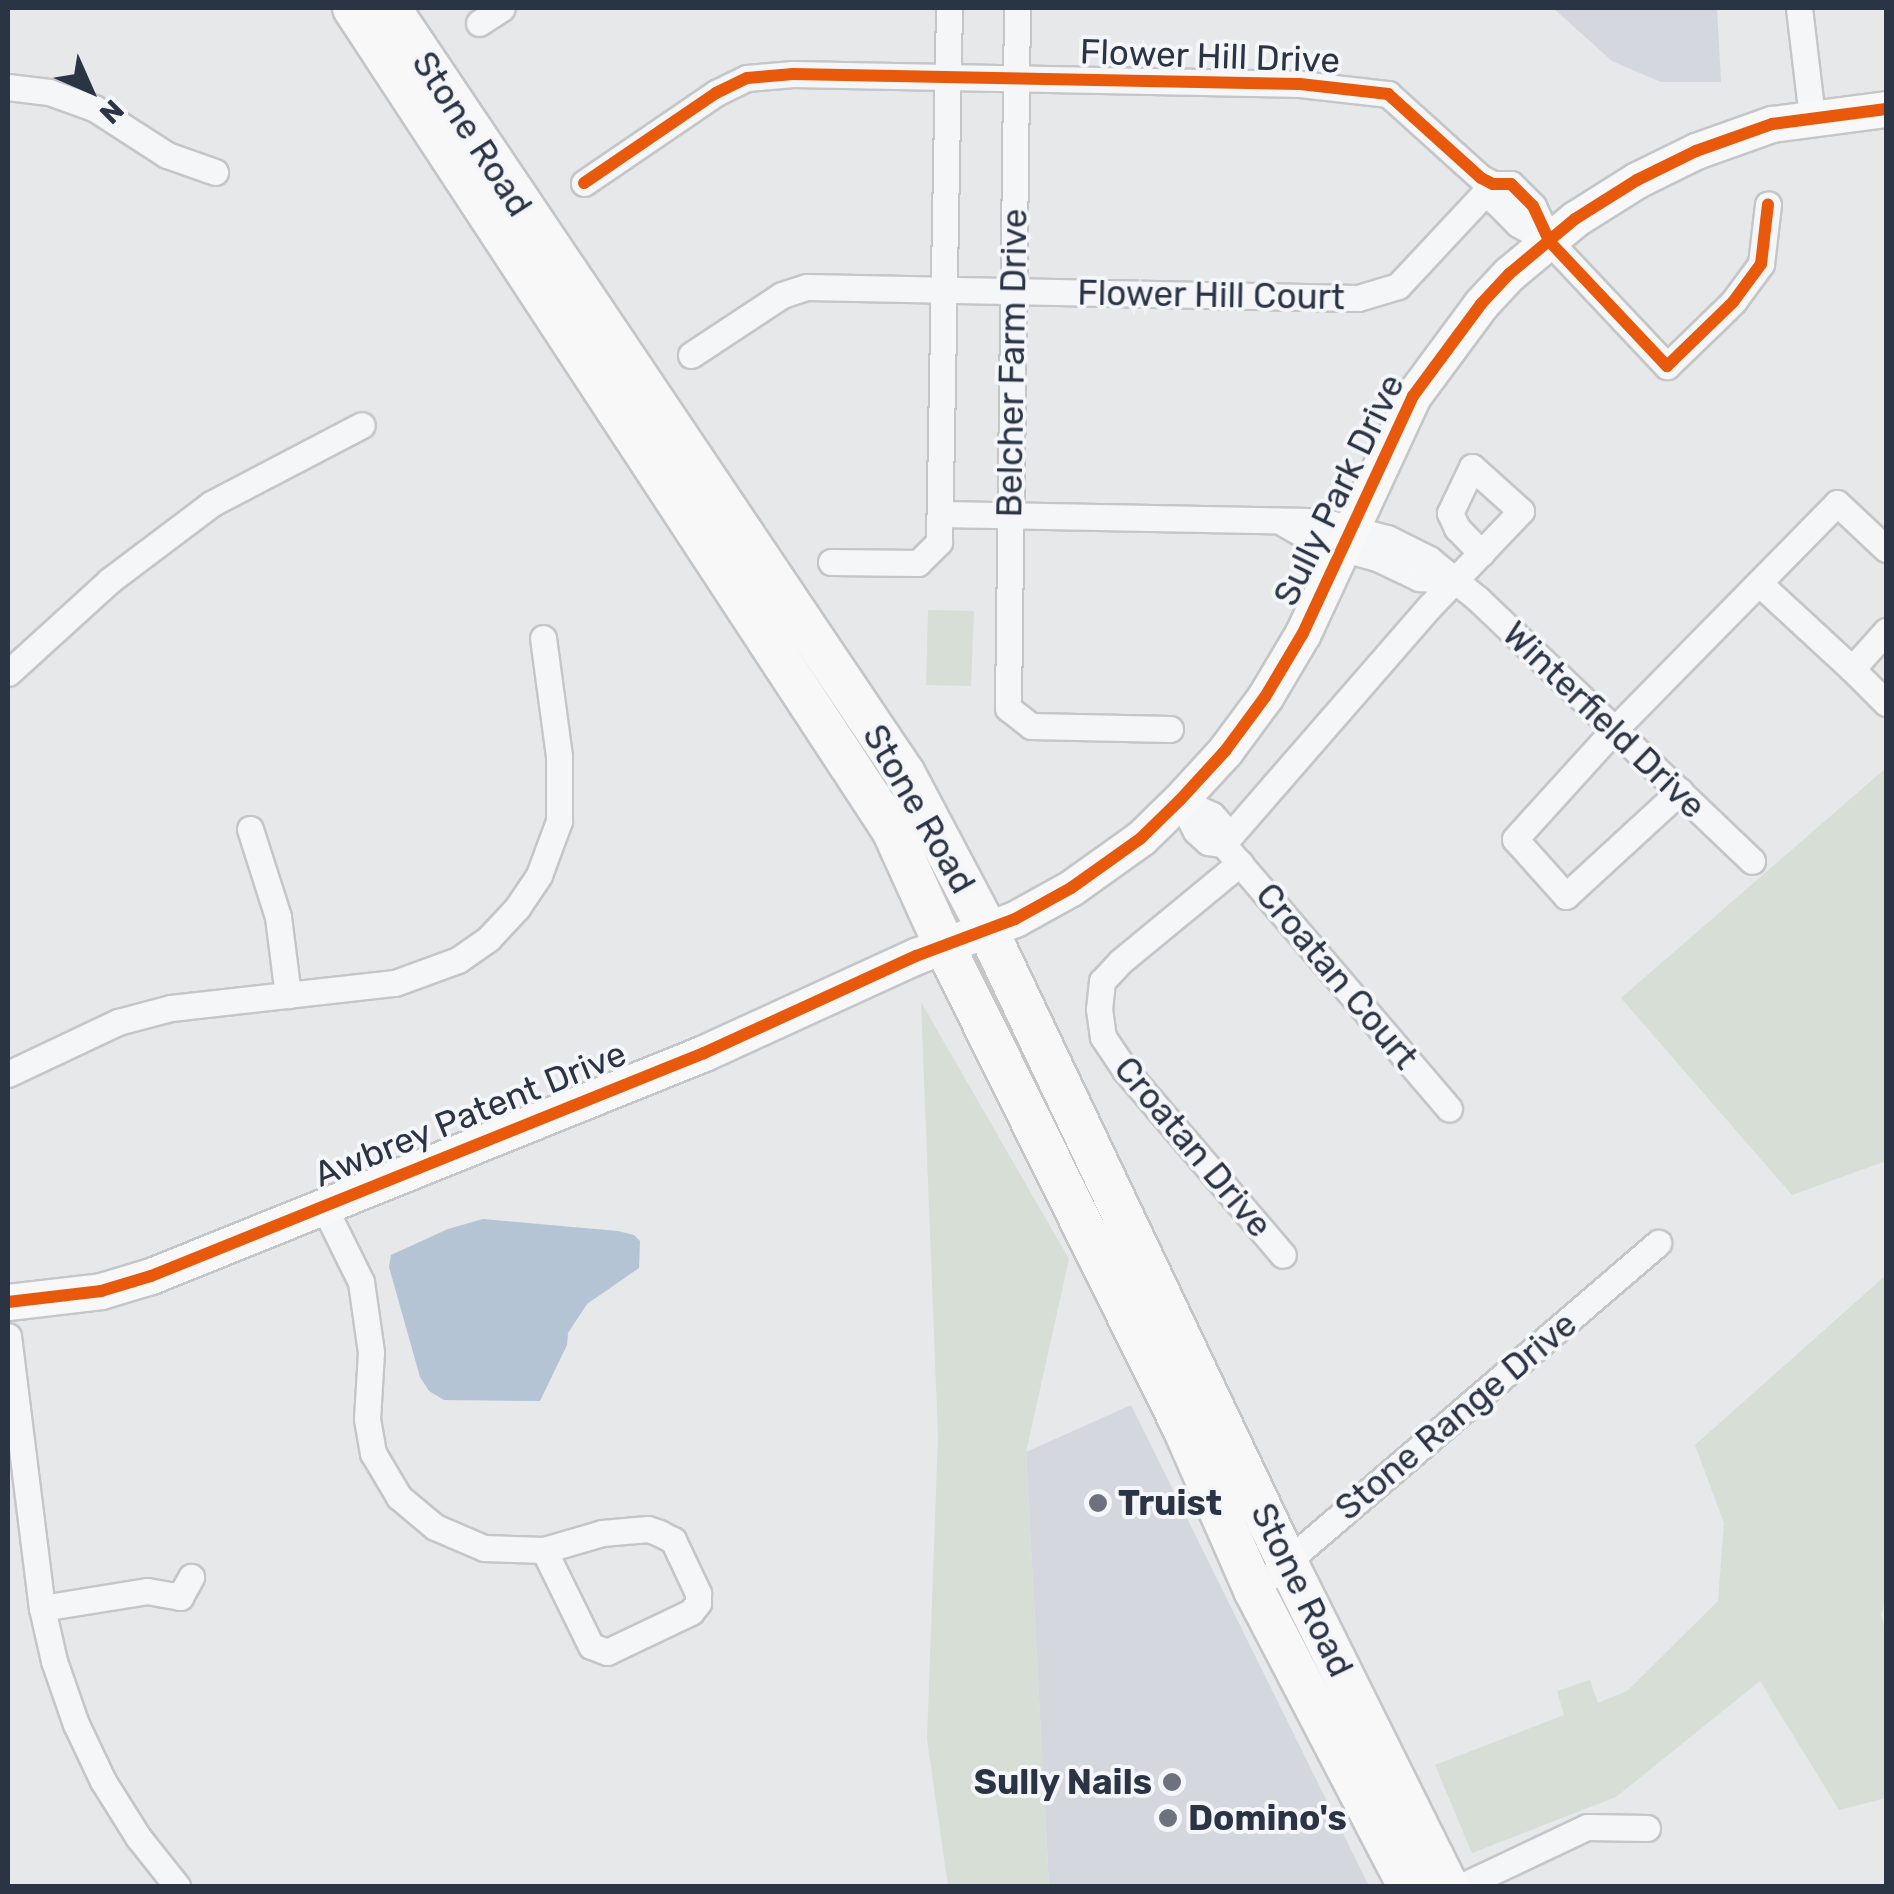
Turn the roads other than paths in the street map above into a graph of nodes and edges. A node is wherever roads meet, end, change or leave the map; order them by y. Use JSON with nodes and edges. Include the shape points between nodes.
{"nodes":[{"id":1,"x":353,"y":8,"type":"edge"},
{"id":2,"x":390,"y":8,"type":"edge"},
{"id":3,"x":502,"y":8,"type":"edge"},
{"id":4,"x":949,"y":8,"type":"edge"},
{"id":5,"x":1017,"y":8,"type":"edge"},
{"id":6,"x":1799,"y":8,"type":"edge"},
{"id":7,"x":479,"y":23,"type":"dead end"},
{"id":8,"x":948,"y":80,"type":"junction"},
{"id":9,"x":1015,"y":81,"type":"junction"},
{"id":10,"x":8,"y":86,"type":"edge"},
{"id":11,"x":1886,"y":109,"type":"edge"},
{"id":12,"x":1812,"y":117,"type":"junction"},
{"id":13,"x":215,"y":172,"type":"dead end"},
{"id":14,"x":584,"y":183,"type":"dead end"},
{"id":15,"x":1492,"y":184,"type":"junction"},
{"id":16,"x":1768,"y":204,"type":"dead end"},
{"id":17,"x":1549,"y":241,"type":"junction"},
{"id":18,"x":944,"y":291,"type":"junction"},
{"id":19,"x":1014,"y":293,"type":"junction"},
{"id":20,"x":691,"y":355,"type":"dead end"},
{"id":21,"x":362,"y":425,"type":"dead end"},
{"id":22,"x":941,"y":514,"type":"junction"},
{"id":23,"x":1010,"y":514,"type":"junction"},
{"id":24,"x":1349,"y":537,"type":"junction"},
{"id":25,"x":1886,"y":548,"type":"edge"},
{"id":26,"x":1482,"y":553,"type":"dead end"},
{"id":27,"x":831,"y":562,"type":"dead end"},
{"id":28,"x":1454,"y":581,"type":"junction"},
{"id":29,"x":1760,"y":584,"type":"junction"},
{"id":30,"x":1886,"y":631,"type":"edge"},
{"id":31,"x":543,"y":638,"type":"dead end"},
{"id":32,"x":1852,"y":669,"type":"junction"},
{"id":33,"x":8,"y":674,"type":"edge"},
{"id":34,"x":1886,"y":703,"type":"edge"},
{"id":35,"x":1170,"y":729,"type":"dead end"},
{"id":36,"x":1614,"y":730,"type":"junction"},
{"id":37,"x":1680,"y":791,"type":"junction"},
{"id":38,"x":1180,"y":800,"type":"junction"},
{"id":39,"x":250,"y":830,"type":"dead end"},
{"id":40,"x":1231,"y":854,"type":"junction"},
{"id":41,"x":1752,"y":861,"type":"dead end"},
{"id":42,"x":988,"y":931,"type":"junction"},
{"id":43,"x":945,"y":947,"type":"junction"},
{"id":44,"x":288,"y":994,"type":"junction"},
{"id":45,"x":8,"y":1074,"type":"edge"},
{"id":46,"x":1449,"y":1109,"type":"dead end"},
{"id":47,"x":323,"y":1205,"type":"junction"},
{"id":48,"x":1658,"y":1243,"type":"dead end"},
{"id":49,"x":1283,"y":1255,"type":"dead end"},
{"id":50,"x":8,"y":1302,"type":"edge"},
{"id":51,"x":8,"y":1336,"type":"edge"},
{"id":52,"x":544,"y":1550,"type":"junction"},
{"id":53,"x":1286,"y":1560,"type":"junction"},
{"id":54,"x":191,"y":1577,"type":"dead end"},
{"id":55,"x":1254,"y":1590,"type":"junction"},
{"id":56,"x":42,"y":1608,"type":"junction"},
{"id":57,"x":1647,"y":1828,"type":"dead end"},
{"id":58,"x":178,"y":1886,"type":"edge"},
{"id":59,"x":1408,"y":1886,"type":"edge"},
{"id":60,"x":1448,"y":1886,"type":"edge"},
{"id":61,"x":1462,"y":1886,"type":"edge"}],
"edges":[{"from":1,"to":43,"type":"main road","name":"Stone Road","via":[[866,787]]},
{"from":2,"to":42,"type":"main road","name":"Stone Road","via":[[905,774]]},
{"from":3,"to":7,"type":"street"},
{"from":4,"to":8,"type":"street","name":"Belcher Farm Drive"},
{"from":5,"to":9,"type":"street","name":"Belcher Farm Drive"},
{"from":6,"to":12,"type":"street"},
{"from":8,"to":9,"type":"street","name":"Flower Hill Drive"},
{"from":8,"to":14,"type":"street","name":"Flower Hill Drive","via":[[747,78]]},
{"from":8,"to":18,"type":"street","name":"Belcher Farm Drive"},
{"from":9,"to":15,"type":"street","name":"Flower Hill Drive","via":[[1300,84],[1388,94]]},
{"from":9,"to":19,"type":"street","name":"Belcher Farm Drive"},
{"from":10,"to":13,"type":"street","via":[[94,108],[166,155]]},
{"from":11,"to":12,"type":"street","name":"Sully Park Drive"},
{"from":12,"to":17,"type":"street","name":"Sully Park Drive","via":[[1696,151],[1637,180]]},
{"from":15,"to":17,"type":"street","name":"Flower Hill Drive","via":[[1511,184],[1533,206]]},
{"from":15,"to":19,"type":"street","name":"Flower Hill Court","via":[[1398,286],[1358,298]]},
{"from":16,"to":17,"type":"street","name":"Flower Hill Drive","via":[[1760,264],[1667,366]]},
{"from":17,"to":24,"type":"street","name":"Sully Park Drive","via":[[1481,304],[1433,365]]},
{"from":18,"to":19,"type":"street","name":"Flower Hill Court"},
{"from":18,"to":20,"type":"street","name":"Flower Hill Court","via":[[808,287],[782,295]]},
{"from":18,"to":22,"type":"street","name":"Belcher Farm Drive"},
{"from":19,"to":23,"type":"street","name":"Belcher Farm Drive"},
{"from":21,"to":33,"type":"street","via":[[211,504],[109,581]]},
{"from":22,"to":23,"type":"street"},
{"from":22,"to":27,"type":"street","via":[[939,542],[918,563]]},
{"from":23,"to":24,"type":"street","via":[[1285,524],[1314,541]]},
{"from":23,"to":35,"type":"street","name":"Belcher Farm Drive","via":[[1006,699],[1013,716],[1031,726]]},
{"from":24,"to":28,"type":"street","via":[[1419,578]]},
{"from":24,"to":38,"type":"street","name":"Sully Park Drive","via":[[1265,697]]},
{"from":25,"to":29,"type":"street","via":[[1837,503]]},
{"from":26,"to":28,"type":"street","name":"Croatan Drive"},
{"from":28,"to":36,"type":"street","name":"Winterfield Drive"},
{"from":28,"to":40,"type":"street","name":"Croatan Drive"},
{"from":29,"to":32,"type":"street"},
{"from":29,"to":36,"type":"street"},
{"from":30,"to":32,"type":"street"},
{"from":31,"to":44,"type":"street","via":[[559,756],[558,821],[547,859],[518,908],[474,950],[428,974]]},
{"from":32,"to":34,"type":"street"},
{"from":36,"to":37,"type":"street","name":"Winterfield Drive"},
{"from":36,"to":37,"type":"street","via":[[1515,838],[1566,896]]},
{"from":37,"to":41,"type":"street","name":"Winterfield Drive"},
{"from":38,"to":40,"type":"street","name":"Croatan Court","via":[[1196,831]]},
{"from":38,"to":42,"type":"street","name":"Sully Park Drive","via":[[1096,872]]},
{"from":39,"to":44,"type":"street","via":[[278,917]]},
{"from":40,"to":46,"type":"street","name":"Croatan Court"},
{"from":40,"to":49,"type":"street","name":"Croatan Drive","via":[[1102,981],[1098,1009],[1103,1036],[1125,1070]]},
{"from":42,"to":43,"type":"street","name":"Sully Park Drive"},
{"from":42,"to":53,"type":"main road","name":"Stone Road"},
{"from":43,"to":47,"type":"street","name":"Awbrey Patent Drive","via":[[704,1054]]},
{"from":43,"to":55,"type":"main road","name":"Stone Road","via":[[1183,1428]]},
{"from":44,"to":45,"type":"street","via":[[171,1008],[118,1022]]},
{"from":47,"to":50,"type":"street","name":"Awbrey Patent Drive","via":[[126,1285]]},
{"from":47,"to":52,"type":"street","via":[[362,1282],[370,1317],[367,1419],[384,1475],[415,1512],[451,1536],[484,1548]]},
{"from":48,"to":53,"type":"street","name":"Stone Range Drive"},
{"from":51,"to":56,"type":"street"},
{"from":52,"to":52,"type":"street","via":[[602,1533],[648,1530],[672,1540],[698,1604],[607,1652],[591,1646]]},
{"from":53,"to":55,"type":"street","name":"Stone Range Drive"},
{"from":53,"to":60,"type":"main road","name":"Stone Road"},
{"from":54,"to":56,"type":"street","via":[[180,1597],[147,1591]]},
{"from":55,"to":59,"type":"main road","name":"Stone Road"},
{"from":56,"to":58,"type":"street","via":[[76,1724],[103,1781]]},
{"from":57,"to":61,"type":"street","via":[[1586,1827]]}]}
